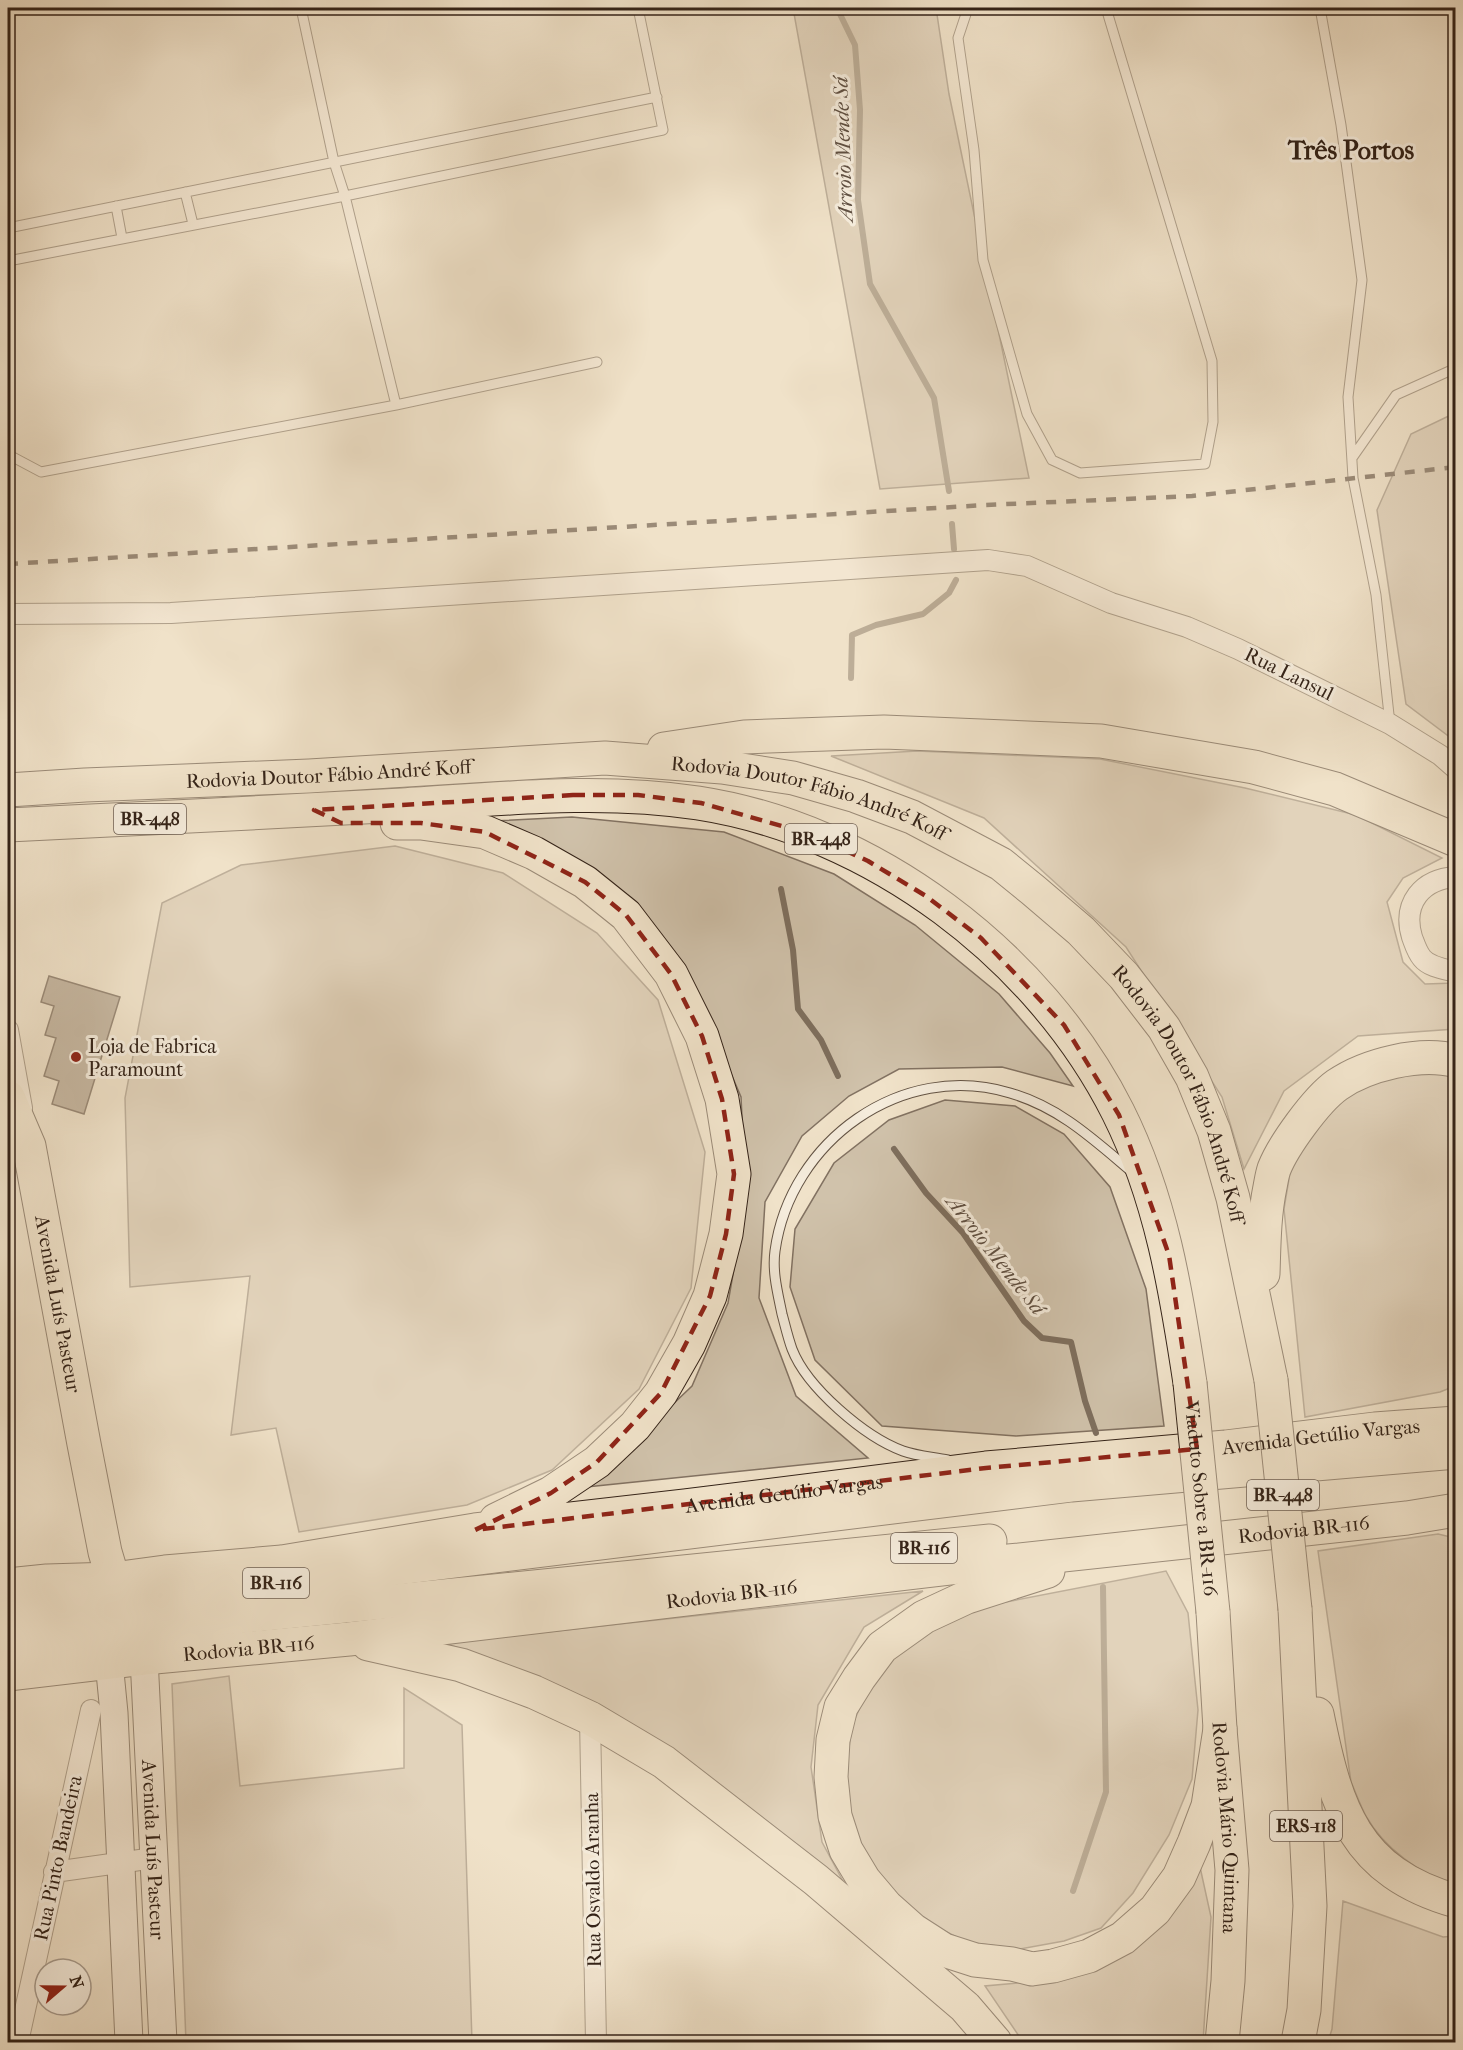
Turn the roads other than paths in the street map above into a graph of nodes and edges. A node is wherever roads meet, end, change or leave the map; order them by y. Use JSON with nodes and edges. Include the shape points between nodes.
{"nodes":[{"id":1,"x":301,"y":8,"type":"edge"},
{"id":2,"x":638,"y":8,"type":"edge"},
{"id":3,"x":968,"y":8,"type":"edge"},
{"id":4,"x":1106,"y":8,"type":"edge"},
{"id":5,"x":1320,"y":8,"type":"edge"},
{"id":6,"x":657,"y":97,"type":"junction"},
{"id":7,"x":334,"y":162,"type":"junction"},
{"id":8,"x":185,"y":192,"type":"junction"},
{"id":9,"x":345,"y":196,"type":"junction"},
{"id":10,"x":116,"y":206,"type":"junction"},
{"id":11,"x":193,"y":224,"type":"junction"},
{"id":12,"x":8,"y":228,"type":"edge"},
{"id":13,"x":123,"y":238,"type":"junction"},
{"id":14,"x":8,"y":261,"type":"edge"},
{"id":15,"x":597,"y":362,"type":"dead end"},
{"id":16,"x":1455,"y":368,"type":"edge"},
{"id":17,"x":396,"y":405,"type":"junction"},
{"id":18,"x":8,"y":449,"type":"edge"},
{"id":19,"x":1352,"y":458,"type":"junction"},
{"id":20,"x":8,"y":614,"type":"edge"},
{"id":21,"x":1390,"y":724,"type":"junction"},
{"id":22,"x":605,"y":758,"type":"junction"},
{"id":23,"x":1455,"y":769,"type":"edge"},
{"id":24,"x":8,"y":790,"type":"edge"},
{"id":25,"x":314,"y":810,"type":"junction"},
{"id":26,"x":8,"y":825,"type":"edge"},
{"id":27,"x":1455,"y":840,"type":"edge"},
{"id":28,"x":1455,"y":877,"type":"edge"},
{"id":29,"x":1455,"y":972,"type":"edge"},
{"id":30,"x":8,"y":1030,"type":"edge"},
{"id":31,"x":1455,"y":1061,"type":"edge"},
{"id":32,"x":8,"y":1097,"type":"edge"},
{"id":33,"x":29,"y":1146,"type":"junction"},
{"id":34,"x":1146,"y":1184,"type":"junction"},
{"id":35,"x":1261,"y":1333,"type":"junction"},
{"id":36,"x":1190,"y":1383,"type":"joint"},
{"id":37,"x":1455,"y":1406,"type":"edge"},
{"id":38,"x":1455,"y":1422,"type":"edge"},
{"id":39,"x":1375,"y":1430,"type":"junction"},
{"id":40,"x":1455,"y":1442,"type":"edge"},
{"id":41,"x":1455,"y":1452,"type":"edge"},
{"id":42,"x":1399,"y":1457,"type":"junction"},
{"id":43,"x":986,"y":1468,"type":"junction"},
{"id":44,"x":1455,"y":1494,"type":"edge"},
{"id":45,"x":1455,"y":1510,"type":"edge"},
{"id":46,"x":1407,"y":1518,"type":"junction"},
{"id":47,"x":1455,"y":1527,"type":"edge"},
{"id":48,"x":475,"y":1530,"type":"junction"},
{"id":49,"x":1113,"y":1551,"type":"junction"},
{"id":50,"x":113,"y":1579,"type":"junction"},
{"id":51,"x":8,"y":1585,"type":"edge"},
{"id":52,"x":1295,"y":1609,"type":"junction"},
{"id":53,"x":1213,"y":1612,"type":"joint"},
{"id":54,"x":8,"y":1614,"type":"edge"},
{"id":55,"x":349,"y":1639,"type":"junction"},
{"id":56,"x":8,"y":1645,"type":"edge"},
{"id":57,"x":144,"y":1658,"type":"junction"},
{"id":58,"x":109,"y":1662,"type":"junction"},
{"id":59,"x":8,"y":1674,"type":"edge"},
{"id":60,"x":91,"y":1710,"type":"dead end"},
{"id":61,"x":590,"y":1718,"type":"junction"},
{"id":62,"x":1220,"y":1729,"type":"junction"},
{"id":63,"x":154,"y":1858,"type":"junction"},
{"id":64,"x":121,"y":1862,"type":"junction"},
{"id":65,"x":54,"y":1872,"type":"junction"},
{"id":66,"x":1455,"y":1901,"type":"edge"},
{"id":67,"x":18,"y":2043,"type":"edge"},
{"id":68,"x":129,"y":2043,"type":"edge"},
{"id":69,"x":163,"y":2043,"type":"edge"},
{"id":70,"x":596,"y":2043,"type":"edge"},
{"id":71,"x":995,"y":2043,"type":"edge"},
{"id":72,"x":1222,"y":2043,"type":"edge"},
{"id":73,"x":1298,"y":2043,"type":"edge"}],
"edges":[{"from":1,"to":7,"type":"lane"},
{"from":2,"to":6,"type":"lane"},
{"from":3,"to":4,"type":"lane","via":[[958,39],[974,150],[983,260],[1027,414],[1052,460],[1080,473],[1205,464],[1213,422],[1212,362]]},
{"from":5,"to":19,"type":"lane","via":[[1362,280],[1348,397]]},
{"from":6,"to":7,"type":"lane"},
{"from":6,"to":9,"type":"lane","via":[[663,130]]},
{"from":7,"to":8,"type":"lane"},
{"from":7,"to":9,"type":"lane"},
{"from":8,"to":10,"type":"lane"},
{"from":8,"to":11,"type":"lane"},
{"from":9,"to":11,"type":"lane"},
{"from":9,"to":17,"type":"lane"},
{"from":10,"to":12,"type":"lane"},
{"from":10,"to":13,"type":"lane"},
{"from":11,"to":13,"type":"lane"},
{"from":13,"to":14,"type":"lane"},
{"from":15,"to":17,"type":"lane"},
{"from":16,"to":19,"type":"lane","via":[[1396,395]]},
{"from":17,"to":18,"type":"lane","via":[[41,472],[9,455]]},
{"from":19,"to":21,"type":"lane","via":[[1376,595]]},
{"from":20,"to":21,"type":"street","name":"Rua Lansul","via":[[171,614],[988,560],[1027,566],[1110,603],[1187,627]]},
{"from":21,"to":23,"type":"street","name":"Rua Lansul","via":[[1440,754]]},
{"from":22,"to":24,"type":"highway","name":"Rodovia Doutor Fábio André Koff","number":"BR-448"},
{"from":22,"to":27,"type":"highway","number":"BR-448","via":[[744,737],[872,732],[1101,741],[1254,767],[1323,786]]},
{"from":22,"to":35,"type":"highway","name":"Rodovia Doutor Fábio André Koff","number":"BR-448","via":[[722,767],[793,778],[856,796],[912,817],[1001,864],[1082,931],[1124,976],[1164,1028],[1192,1077],[1214,1131],[1233,1197]]},
{"from":25,"to":26,"type":"highway","name":"Rodovia Doutor Fábio André Koff","number":"BR-448"},
{"from":25,"to":34,"type":"highway","name":"Rodovia Doutor Fábio André Koff","number":"BR-448","via":[[573,795],[638,795],[701,803],[758,816],[810,834],[868,861],[926,896],[981,938],[1024,980],[1064,1025],[1096,1073],[1119,1115]]},
{"from":25,"to":48,"type":"highway","via":[[341,823],[421,823],[485,832],[534,853],[585,882],[626,915],[671,974],[702,1036],[722,1099],[734,1174],[726,1234],[710,1296],[661,1393],[635,1426],[597,1462],[551,1493]]},
{"from":28,"to":29,"type":"street","via":[[1431,882],[1417,895],[1410,913],[1411,932],[1423,960]]},
{"from":30,"to":33,"type":"street","name":"Avenida Luís Pasteur"},
{"from":31,"to":35,"type":"highway","via":[[1418,1058],[1386,1063],[1336,1086],[1313,1107],[1274,1170],[1264,1215]]},
{"from":32,"to":33,"type":"highway"},
{"from":33,"to":50,"type":"highway","name":"Avenida Luís Pasteur"},
{"from":34,"to":36,"type":"highway","name":"Rodovia Doutor Fábio André Koff","number":"BR-448","via":[[1169,1255]]},
{"from":34,"to":43,"type":"lane","via":[[1070,1120],[1043,1106],[1010,1093],[950,1084],[926,1088],[874,1107],[843,1130],[798,1179],[775,1252],[776,1289],[793,1350],[808,1377],[835,1407],[903,1451]]},
{"from":35,"to":52,"type":"highway","name":"Rodovia Doutor Fábio André Koff","number":"BR-448","bridge":true,"via":[[1271,1380]]},
{"from":36,"to":53,"type":"highway","name":"Viaduto Sobre a BR-116","number":"BR-448","bridge":true},
{"from":37,"to":39,"type":"highway"},
{"from":38,"to":39,"type":"highway","name":"Avenida Getúlio Vargas"},
{"from":39,"to":43,"type":"highway","name":"Avenida Getúlio Vargas"},
{"from":40,"to":42,"type":"highway","number":"BR-116"},
{"from":41,"to":42,"type":"highway","number":"BR-116"},
{"from":42,"to":54,"type":"highway","number":"BR-116","via":[[1071,1485]]},
{"from":43,"to":48,"type":"highway","name":"Avenida Getúlio Vargas"},
{"from":44,"to":56,"type":"highway","name":"Rodovia BR-116","number":"BR-116","via":[[226,1618]]},
{"from":45,"to":46,"type":"highway","name":"Rodovia BR-116"},
{"from":46,"to":47,"type":"highway"},
{"from":46,"to":49,"type":"highway","name":"Rodovia BR-116"},
{"from":48,"to":50,"type":"highway","name":"Avenida Getúlio Vargas","via":[[282,1562]]},
{"from":49,"to":55,"type":"highway","name":"Rodovia BR-116"},
{"from":49,"to":62,"type":"highway","via":[[967,1597],[924,1617],[882,1647],[842,1707],[833,1740],[835,1816],[846,1850],[864,1880],[886,1906],[944,1950],[975,1960],[1032,1969],[1089,1956],[1123,1938],[1155,1910],[1179,1877],[1208,1806]]},
{"from":50,"to":51,"type":"highway","name":"Avenida Getúlio Vargas"},
{"from":52,"to":66,"type":"highway","via":[[1325,1757],[1338,1800],[1357,1837],[1382,1865],[1409,1883]]},
{"from":52,"to":73,"type":"highway","number":"ERS-118","via":[[1310,1906],[1305,2010]]},
{"from":53,"to":62,"type":"highway","name":"Rodovia Mário Quintana"},
{"from":55,"to":57,"type":"highway","name":"Rodovia BR-116"},
{"from":55,"to":61,"type":"highway","via":[[461,1665]]},
{"from":57,"to":58,"type":"highway","name":"Rodovia BR-116"},
{"from":57,"to":63,"type":"main road","name":"Avenida Luís Pasteur"},
{"from":58,"to":59,"type":"highway","name":"Rodovia BR-116"},
{"from":58,"to":64,"type":"main road","name":"Avenida Luís Pasteur"},
{"from":60,"to":65,"type":"street","name":"Rua Pinto Bandeira"},
{"from":61,"to":70,"type":"street","name":"Rua Osvaldo Aranha"},
{"from":61,"to":71,"type":"highway","via":[[664,1762],[816,1880],[965,2007]]},
{"from":62,"to":72,"type":"highway","name":"Rodovia Mário Quintana","via":[[1232,1870]]},
{"from":63,"to":64,"type":"street"},
{"from":63,"to":69,"type":"main road","name":"Avenida Luís Pasteur"},
{"from":64,"to":65,"type":"street"},
{"from":64,"to":68,"type":"main road","name":"Avenida Luís Pasteur"},
{"from":65,"to":67,"type":"street","name":"Rua Pinto Bandeira"}]}
